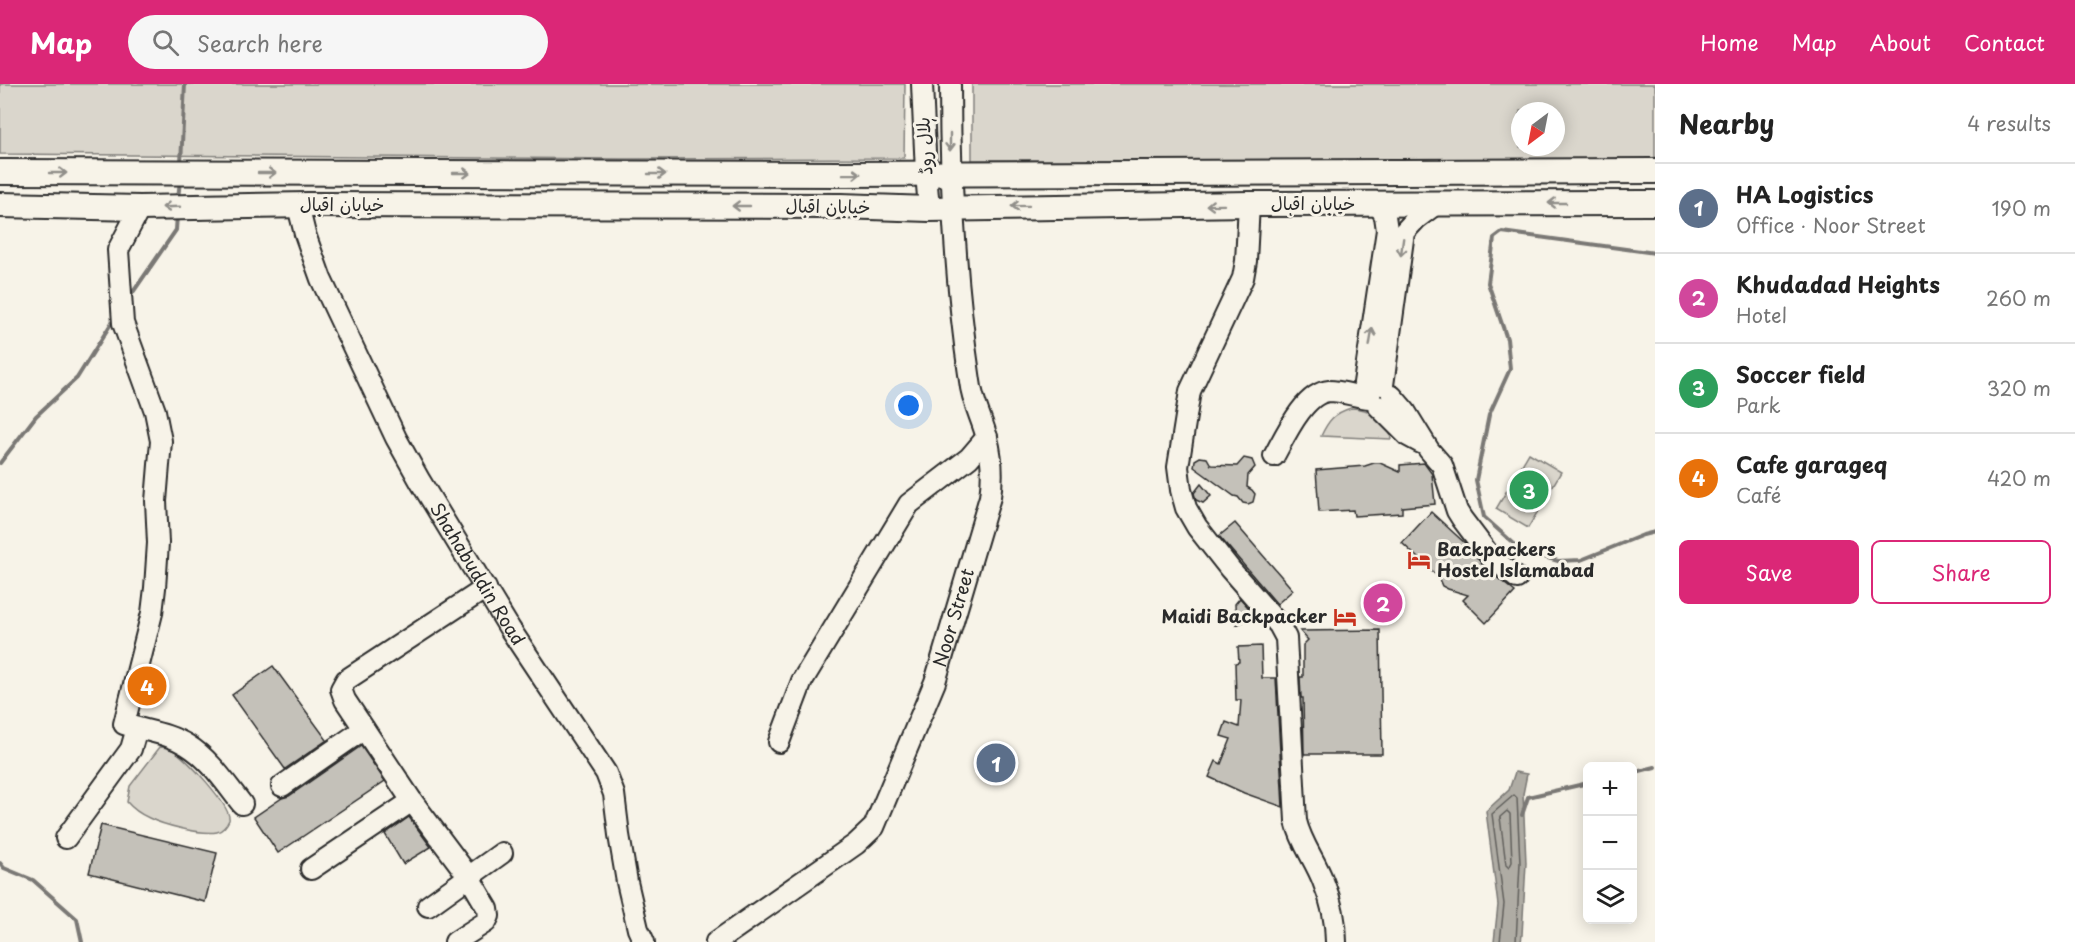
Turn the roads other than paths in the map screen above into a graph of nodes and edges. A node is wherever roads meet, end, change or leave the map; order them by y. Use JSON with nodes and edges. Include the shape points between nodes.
{"nodes":[{"id":1,"x":922,"y":84,"type":"edge"},
{"id":2,"x":950,"y":84,"type":"edge"},
{"id":3,"x":1655,"y":171,"type":"edge"},
{"id":4,"x":0,"y":172,"type":"edge"},
{"id":5,"x":1499,"y":172,"type":"junction"},
{"id":6,"x":295,"y":173,"type":"junction"},
{"id":7,"x":926,"y":173,"type":"junction"},
{"id":8,"x":950,"y":173,"type":"junction"},
{"id":9,"x":1249,"y":173,"type":"junction"},
{"id":10,"x":773,"y":174,"type":"junction"},
{"id":11,"x":1500,"y":203,"type":"junction"},
{"id":12,"x":1651,"y":203,"type":"edge"},
{"id":13,"x":1249,"y":204,"type":"junction"},
{"id":14,"x":1378,"y":204,"type":"junction"},
{"id":15,"x":1436,"y":204,"type":"junction"},
{"id":16,"x":0,"y":205,"type":"edge"},
{"id":17,"x":298,"y":206,"type":"junction"},
{"id":18,"x":774,"y":206,"type":"junction"},
{"id":19,"x":140,"y":208,"type":"junction"},
{"id":20,"x":941,"y":208,"type":"junction"},
{"id":21,"x":1379,"y":395,"type":"junction"},
{"id":22,"x":987,"y":437,"type":"junction"},
{"id":23,"x":1274,"y":456,"type":"dead end"},
{"id":24,"x":1517,"y":578,"type":"dead end"},
{"id":25,"x":486,"y":588,"type":"junction"},
{"id":26,"x":137,"y":728,"type":"junction"},
{"id":27,"x":364,"y":729,"type":"junction"},
{"id":28,"x":779,"y":742,"type":"dead end"},
{"id":29,"x":282,"y":786,"type":"dead end"},
{"id":30,"x":412,"y":801,"type":"junction"},
{"id":31,"x":242,"y":804,"type":"dead end"},
{"id":32,"x":66,"y":838,"type":"dead end"},
{"id":33,"x":502,"y":853,"type":"dead end"},
{"id":34,"x":310,"y":869,"type":"dead end"},
{"id":35,"x":469,"y":877,"type":"junction"},
{"id":36,"x":428,"y":906,"type":"dead end"},
{"id":37,"x":455,"y":942,"type":"edge"},
{"id":38,"x":644,"y":942,"type":"edge"},
{"id":39,"x":716,"y":942,"type":"edge"},
{"id":40,"x":1336,"y":942,"type":"edge"}],
"edges":[{"from":1,"to":7,"type":"street","name":"ہلال روڈ"},
{"from":2,"to":8,"type":"street","name":"ہلال روڈ","one_way":true},
{"from":3,"to":5,"type":"main road","name":"خیابان اقبال"},
{"from":4,"to":6,"type":"main road","name":"خیابان اقبال","one_way":true},
{"from":5,"to":9,"type":"main road","name":"خیابان اقبال"},
{"from":5,"to":11,"type":"main road"},
{"from":6,"to":10,"type":"main road","name":"خیابان اقبال","one_way":true},
{"from":6,"to":17,"type":"main road"},
{"from":7,"to":8,"type":"main road","name":"خیابان اقبال"},
{"from":10,"to":7,"type":"main road","name":"خیابان اقبال","one_way":true},
{"from":7,"to":20,"type":"street","name":"ہلال روڈ"},
{"from":8,"to":9,"type":"main road","name":"خیابان اقبال"},
{"from":8,"to":20,"type":"street","name":"ہلال روڈ"},
{"from":9,"to":13,"type":"main road"},
{"from":10,"to":18,"type":"main road"},
{"from":12,"to":11,"type":"main road","name":"خیابان اقبال","one_way":true},
{"from":11,"to":15,"type":"main road","name":"خیابان اقبال"},
{"from":13,"to":14,"type":"main road","name":"خیابان اقبال"},
{"from":13,"to":20,"type":"main road","name":"خیابان اقبال","one_way":true},
{"from":13,"to":40,"type":"street","via":[[1243,278],[1190,391],[1179,479],[1186,508],[1197,527],[1286,638],[1296,820],[1299,836],[1323,881]]},
{"from":14,"to":15,"type":"main road","name":"خیابان اقبال"},
{"from":21,"to":14,"type":"street","one_way":true,"via":[[1364,383],[1387,230]]},
{"from":15,"to":21,"type":"street","one_way":true,"via":[[1404,232]]},
{"from":16,"to":19,"type":"main road","name":"خیابان اقبال"},
{"from":18,"to":17,"type":"main road","name":"خیابان اقبال","one_way":true},
{"from":17,"to":19,"type":"main road","name":"خیابان اقبال","one_way":true},
{"from":17,"to":25,"type":"street","name":"Shahabuddin Road","via":[[312,258],[370,386],[420,481]]},
{"from":18,"to":20,"type":"main road","name":"خیابان اقبال"},
{"from":19,"to":26,"type":"street","via":[[118,250],[123,323],[155,411],[161,441],[152,613],[124,724]]},
{"from":20,"to":22,"type":"street","name":"Noor Street","via":[[955,265],[970,384]]},
{"from":21,"to":23,"type":"street","via":[[1333,391],[1316,394]]},
{"from":21,"to":24,"type":"street","via":[[1408,436],[1426,445],[1445,470],[1462,519],[1490,556]]},
{"from":22,"to":28,"type":"street","via":[[969,458],[909,504],[802,681]]},
{"from":22,"to":39,"type":"street","name":"Noor Street","via":[[993,479],[990,497],[935,682],[874,826],[856,844]]},
{"from":25,"to":27,"type":"street","via":[[346,680],[341,689],[345,700]]},
{"from":25,"to":38,"type":"street","name":"Shahabuddin Road","via":[[606,773],[614,794],[627,882]]},
{"from":26,"to":31,"type":"street","via":[[188,745]]},
{"from":26,"to":32,"type":"street","via":[[131,749]]},
{"from":27,"to":29,"type":"street"},
{"from":27,"to":30,"type":"street"},
{"from":30,"to":34,"type":"street"},
{"from":30,"to":35,"type":"street"},
{"from":33,"to":35,"type":"street"},
{"from":35,"to":36,"type":"street"},
{"from":35,"to":37,"type":"street","via":[[489,916]]}]}
